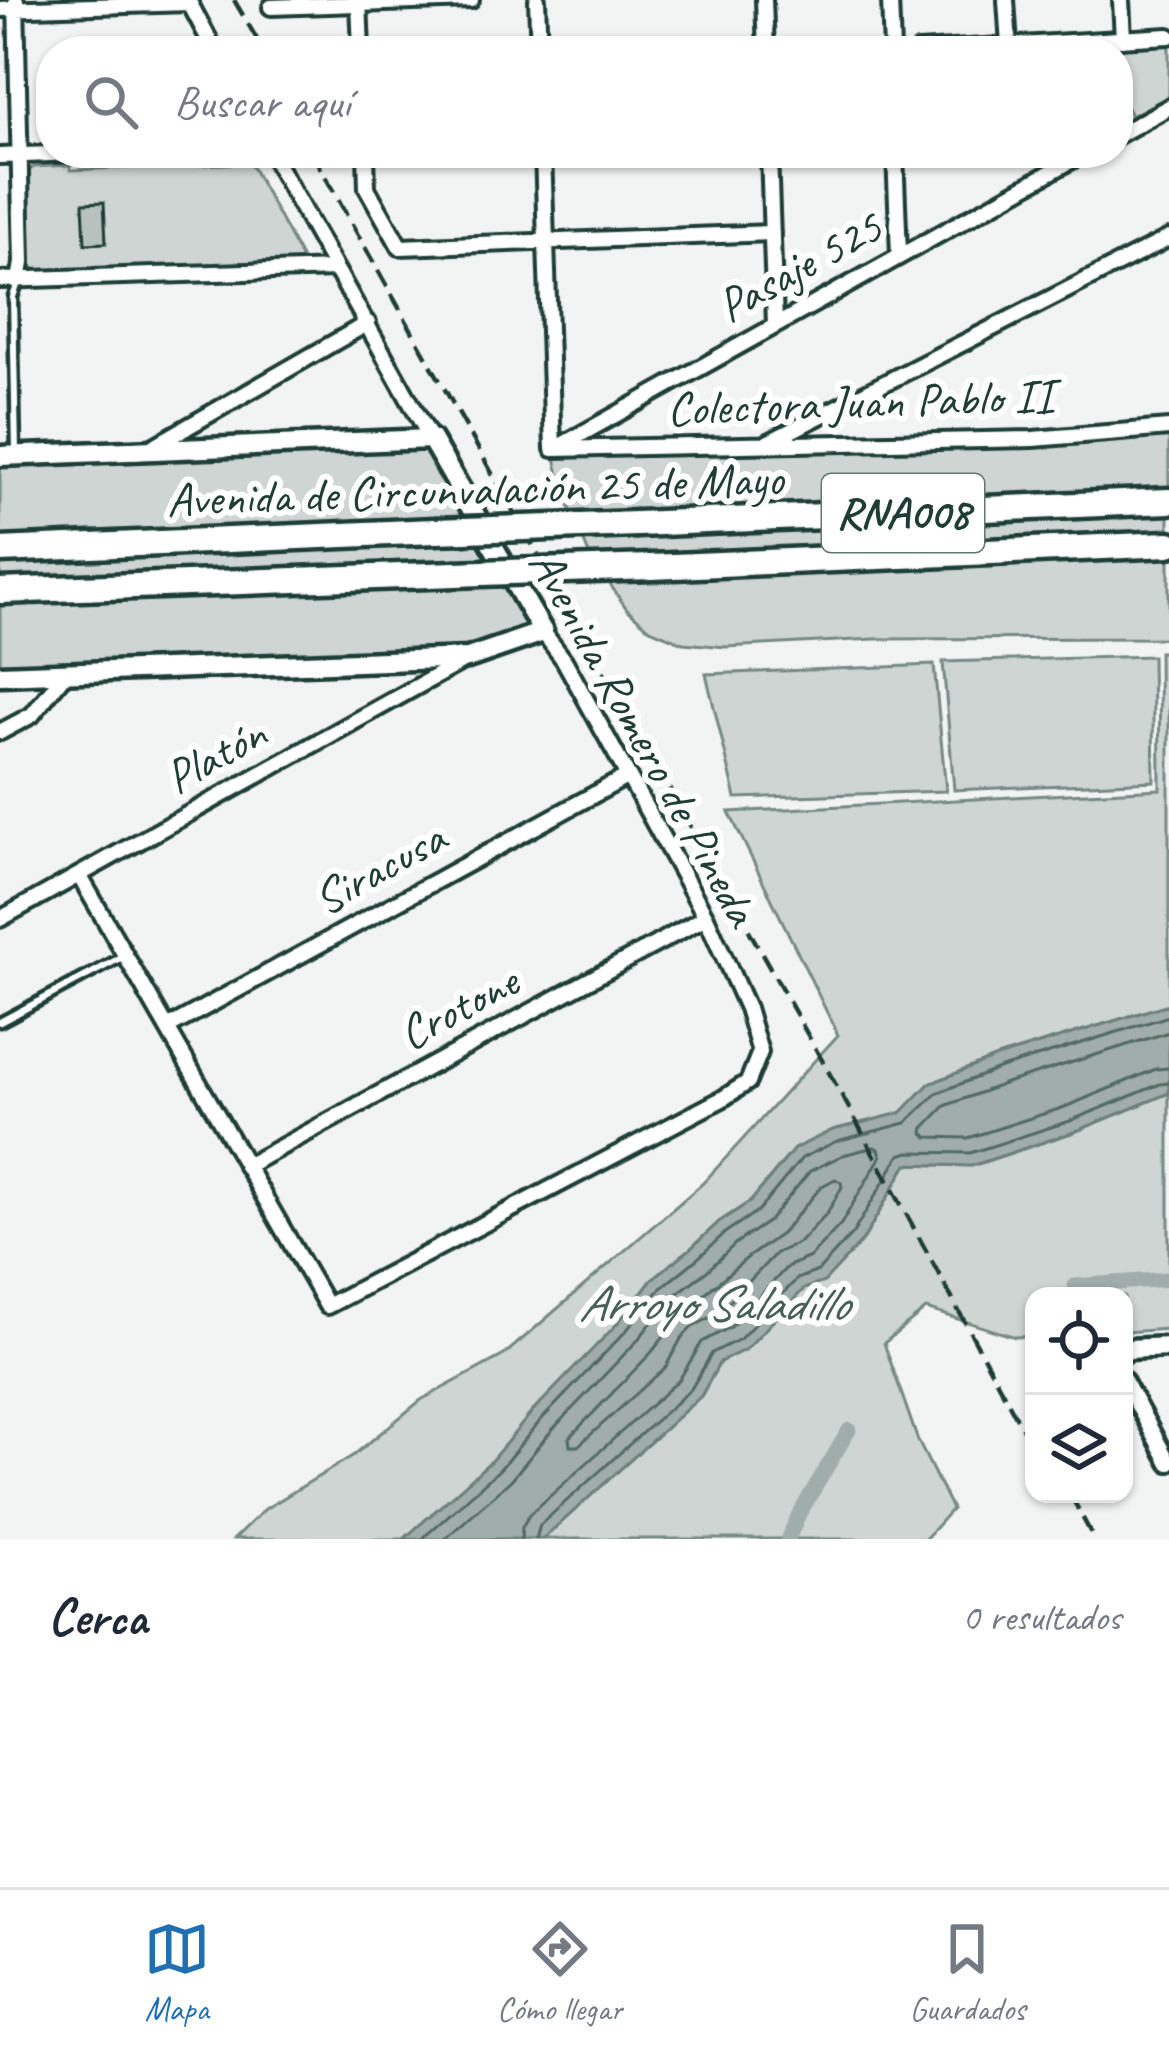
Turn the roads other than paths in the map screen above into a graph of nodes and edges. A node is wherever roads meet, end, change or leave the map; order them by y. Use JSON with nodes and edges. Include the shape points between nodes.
{"nodes":[{"id":1,"x":471,"y":0,"type":"edge"},
{"id":2,"x":537,"y":0,"type":"edge"},
{"id":3,"x":764,"y":0,"type":"edge"},
{"id":4,"x":890,"y":0,"type":"edge"},
{"id":5,"x":1006,"y":0,"type":"edge"},
{"id":6,"x":1121,"y":0,"type":"edge"},
{"id":7,"x":188,"y":2,"type":"edge"},
{"id":8,"x":359,"y":2,"type":"edge"},
{"id":9,"x":10,"y":6,"type":"edge"},
{"id":10,"x":271,"y":8,"type":"dead end"},
{"id":11,"x":207,"y":36,"type":"edge"},
{"id":12,"x":360,"y":36,"type":"edge"},
{"id":13,"x":538,"y":36,"type":"edge"},
{"id":14,"x":765,"y":36,"type":"edge"},
{"id":15,"x":891,"y":36,"type":"edge"},
{"id":16,"x":1008,"y":36,"type":"edge"},
{"id":17,"x":1123,"y":36,"type":"edge"},
{"id":18,"x":1169,"y":36,"type":"edge"},
{"id":19,"x":1133,"y":38,"type":"edge"},
{"id":20,"x":1169,"y":107,"type":"edge"},
{"id":21,"x":1133,"y":127,"type":"edge"},
{"id":22,"x":36,"y":154,"type":"edge"},
{"id":23,"x":18,"y":155,"type":"junction"},
{"id":24,"x":0,"y":156,"type":"edge"},
{"id":25,"x":279,"y":168,"type":"edge"},
{"id":26,"x":366,"y":168,"type":"edge"},
{"id":27,"x":544,"y":168,"type":"edge"},
{"id":28,"x":770,"y":168,"type":"edge"},
{"id":29,"x":895,"y":168,"type":"edge"},
{"id":30,"x":1058,"y":168,"type":"edge"},
{"id":31,"x":772,"y":233,"type":"junction"},
{"id":32,"x":1169,"y":238,"type":"edge"},
{"id":33,"x":546,"y":241,"type":"junction"},
{"id":34,"x":898,"y":255,"type":"junction"},
{"id":35,"x":336,"y":268,"type":"junction"},
{"id":36,"x":0,"y":280,"type":"edge"},
{"id":37,"x":19,"y":280,"type":"junction"},
{"id":38,"x":368,"y":323,"type":"junction"},
{"id":39,"x":775,"y":325,"type":"junction"},
{"id":40,"x":1169,"y":428,"type":"edge"},
{"id":41,"x":431,"y":440,"type":"junction"},
{"id":42,"x":761,"y":446,"type":"junction"},
{"id":43,"x":148,"y":449,"type":"junction"},
{"id":44,"x":553,"y":449,"type":"junction"},
{"id":45,"x":8,"y":456,"type":"edge"},
{"id":46,"x":1169,"y":501,"type":"edge"},
{"id":47,"x":1169,"y":544,"type":"edge"},
{"id":48,"x":0,"y":545,"type":"edge"},
{"id":49,"x":0,"y":591,"type":"edge"},
{"id":50,"x":543,"y":632,"type":"junction"},
{"id":51,"x":468,"y":658,"type":"junction"},
{"id":52,"x":66,"y":672,"type":"junction"},
{"id":53,"x":0,"y":675,"type":"edge"},
{"id":54,"x":0,"y":732,"type":"edge"},
{"id":55,"x":628,"y":776,"type":"junction"},
{"id":56,"x":80,"y":875,"type":"junction"},
{"id":57,"x":706,"y":917,"type":"junction"},
{"id":58,"x":0,"y":919,"type":"edge"},
{"id":59,"x":125,"y":955,"type":"junction"},
{"id":60,"x":0,"y":1022,"type":"edge"},
{"id":61,"x":167,"y":1028,"type":"junction"},
{"id":62,"x":246,"y":1166,"type":"junction"},
{"id":63,"x":1169,"y":1347,"type":"edge"},
{"id":64,"x":1133,"y":1349,"type":"edge"},
{"id":65,"x":1132,"y":1395,"type":"edge"},
{"id":66,"x":1169,"y":1462,"type":"edge"}],
"edges":[{"from":1,"to":8,"type":"street"},
{"from":2,"to":13,"type":"street"},
{"from":3,"to":14,"type":"street"},
{"from":4,"to":15,"type":"street"},
{"from":5,"to":16,"type":"street"},
{"from":6,"to":17,"type":"street"},
{"from":7,"to":9,"type":"street"},
{"from":7,"to":11,"type":"street"},
{"from":8,"to":10,"type":"street"},
{"from":8,"to":12,"type":"street"},
{"from":9,"to":23,"type":"street"},
{"from":18,"to":19,"type":"street"},
{"from":20,"to":21,"type":"street"},
{"from":22,"to":23,"type":"street"},
{"from":23,"to":24,"type":"street"},
{"from":23,"to":37,"type":"street"},
{"from":25,"to":35,"type":"street","name":"Avenida Romero de Pineda"},
{"from":26,"to":33,"type":"street","via":[[367,188],[400,247]]},
{"from":27,"to":33,"type":"street"},
{"from":28,"to":31,"type":"street"},
{"from":29,"to":34,"type":"street"},
{"from":30,"to":34,"type":"street","name":"Pasaje 525"},
{"from":31,"to":33,"type":"street"},
{"from":31,"to":39,"type":"street"},
{"from":32,"to":42,"type":"street"},
{"from":33,"to":44,"type":"street"},
{"from":34,"to":39,"type":"street","name":"Pasaje 525"},
{"from":35,"to":37,"type":"street"},
{"from":35,"to":38,"type":"street","name":"Avenida Romero de Pineda"},
{"from":36,"to":37,"type":"street"},
{"from":37,"to":45,"type":"lane"},
{"from":38,"to":41,"type":"street","name":"Avenida Romero de Pineda"},
{"from":38,"to":43,"type":"street"},
{"from":39,"to":44,"type":"street","name":"Pasaje 525"},
{"from":40,"to":42,"type":"street","name":"Colectora Juan Pablo II"},
{"from":41,"to":43,"type":"main road"},
{"from":41,"to":50,"type":"main road","name":"Avenida Romero de Pineda"},
{"from":42,"to":44,"type":"street","name":"Colectora Juan Pablo II"},
{"from":43,"to":45,"type":"main road"},
{"from":46,"to":48,"type":"highway","name":"Avenida de Circunvalación 25 de Mayo","number":"RNA008","bridge":true},
{"from":47,"to":49,"type":"highway","name":"Avenida de Circunvalación 25 de Mayo","number":"RNA008","bridge":true},
{"from":50,"to":51,"type":"main road"},
{"from":50,"to":55,"type":"street","name":"Avenida Romero de Pineda"},
{"from":51,"to":52,"type":"main road"},
{"from":51,"to":56,"type":"street","name":"Platón"},
{"from":52,"to":53,"type":"main road"},
{"from":52,"to":54,"type":"street","via":[[32,715]]},
{"from":55,"to":57,"type":"street","name":"Avenida Romero de Pineda"},
{"from":55,"to":61,"type":"street","name":"Siracusa"},
{"from":56,"to":58,"type":"street","name":"Platón"},
{"from":56,"to":59,"type":"street"},
{"from":57,"to":62,"type":"street","name":"Crotone"},
{"from":57,"to":62,"type":"street","name":"Avenida Romero de Pineda","via":[[760,1052],[748,1082],[722,1099],[327,1306]]},
{"from":59,"to":60,"type":"lane"},
{"from":59,"to":61,"type":"street"},
{"from":61,"to":62,"type":"street"},
{"from":63,"to":64,"type":"main road"},
{"from":65,"to":66,"type":"street"}]}
